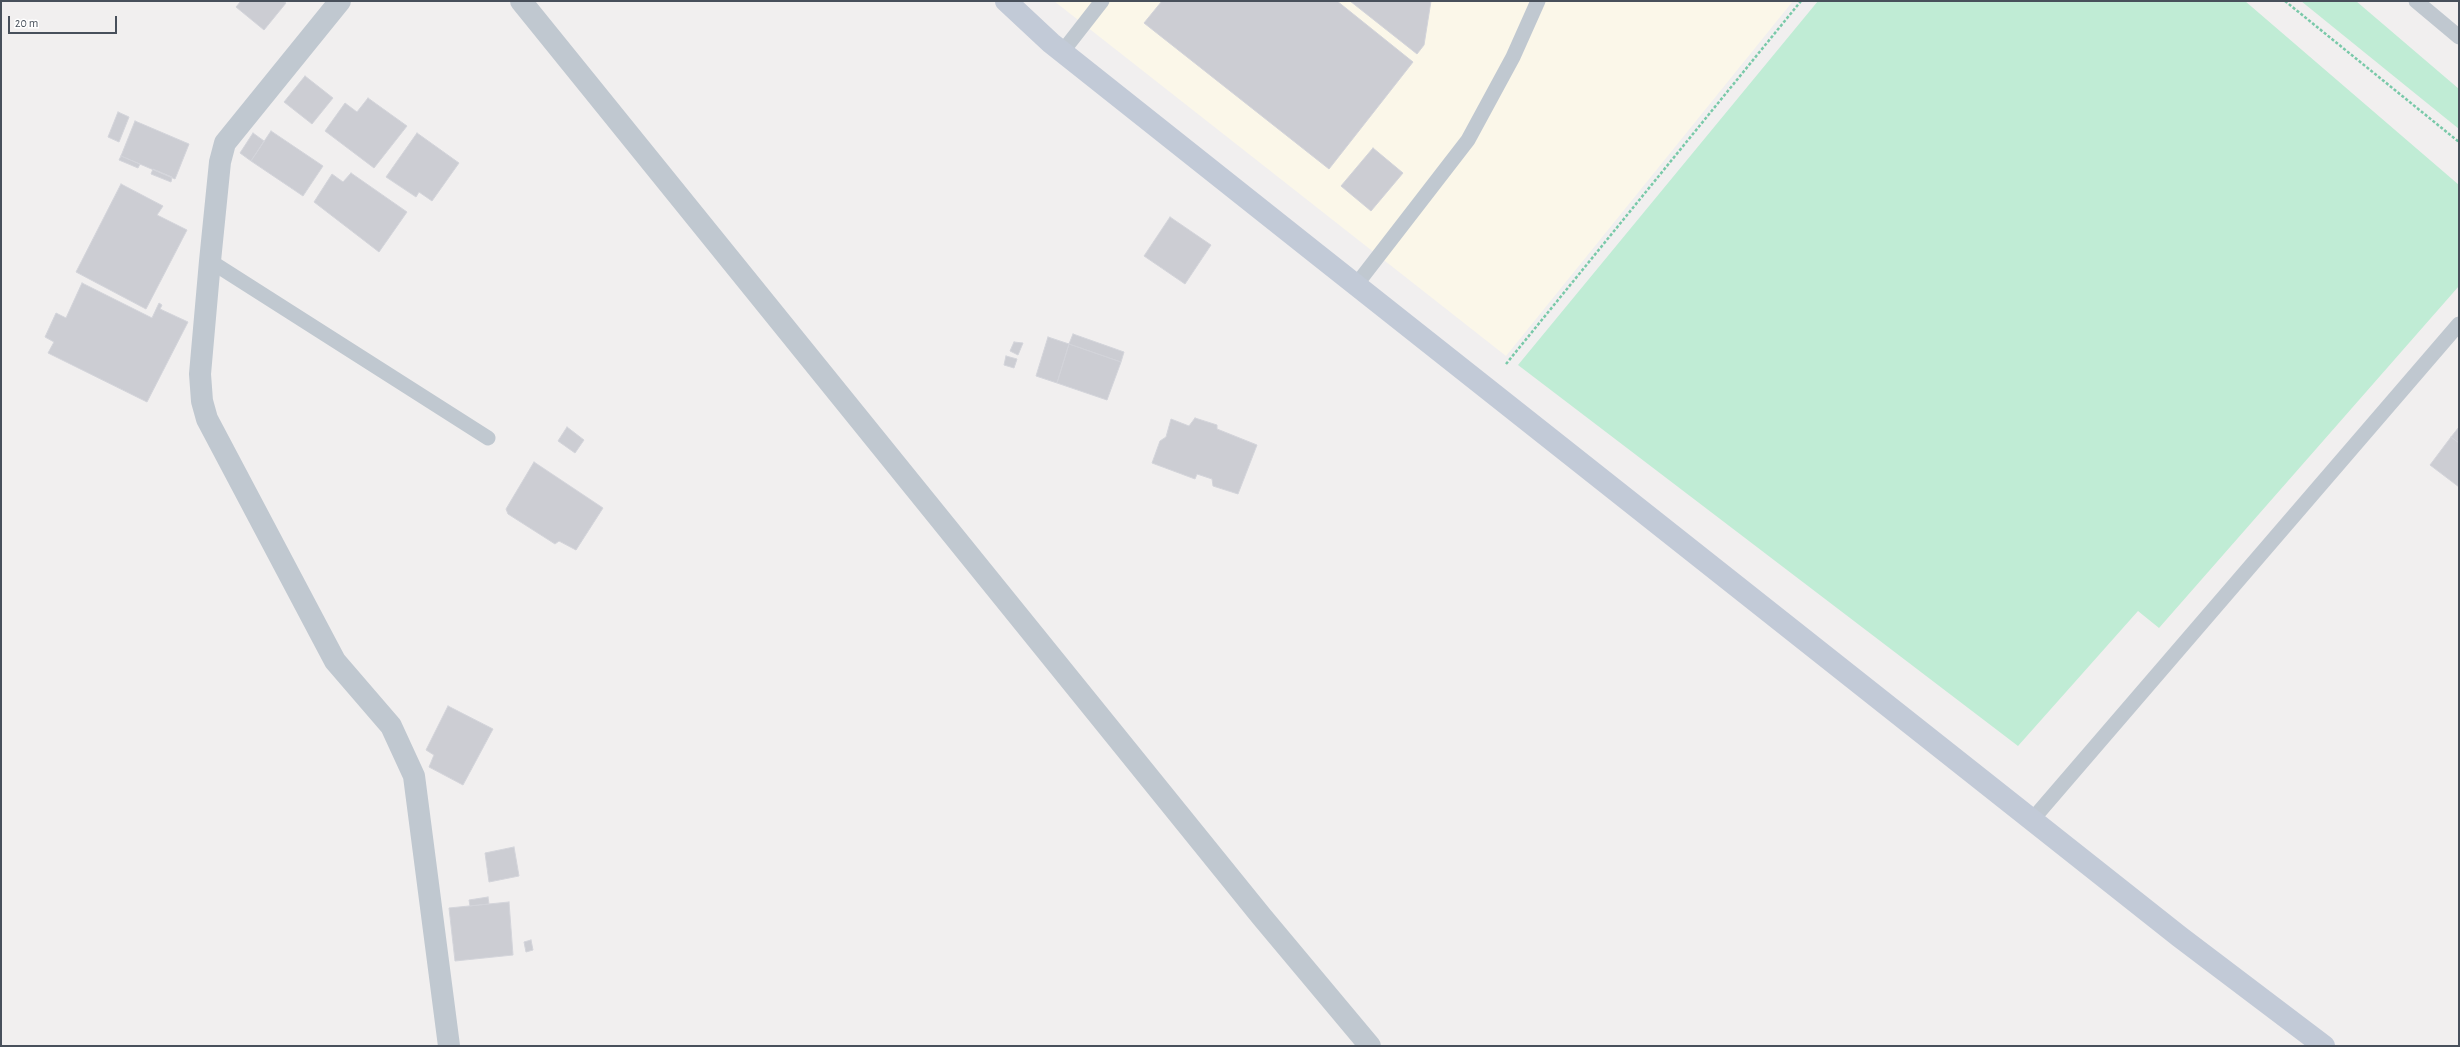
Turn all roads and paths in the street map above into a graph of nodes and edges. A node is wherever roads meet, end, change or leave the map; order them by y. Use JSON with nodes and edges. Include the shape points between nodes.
{"nodes":[{"id":1,"x":340,"y":1,"type":"edge"},
{"id":2,"x":521,"y":1,"type":"edge"},
{"id":3,"x":1006,"y":1,"type":"edge"},
{"id":4,"x":1102,"y":1,"type":"edge"},
{"id":5,"x":1538,"y":1,"type":"edge"},
{"id":6,"x":1801,"y":1,"type":"edge"},
{"id":7,"x":2285,"y":1,"type":"edge"},
{"id":8,"x":2416,"y":1,"type":"edge"},
{"id":9,"x":2459,"y":37,"type":"edge"},
{"id":10,"x":1063,"y":51,"type":"junction"},
{"id":11,"x":2459,"y":142,"type":"edge"},
{"id":12,"x":210,"y":261,"type":"junction"},
{"id":13,"x":1356,"y":285,"type":"junction"},
{"id":14,"x":2459,"y":324,"type":"edge"},
{"id":15,"x":1488,"y":389,"type":"junction"},
{"id":16,"x":488,"y":438,"type":"dead end"},
{"id":17,"x":2032,"y":820,"type":"junction"},
{"id":18,"x":449,"y":1046,"type":"edge"},
{"id":19,"x":1370,"y":1046,"type":"edge"},
{"id":20,"x":2324,"y":1046,"type":"edge"}],
"edges":[{"from":1,"to":12,"type":"street","via":[[225,143],[218,180]]},
{"from":2,"to":19,"type":"street","via":[[1262,917]]},
{"from":3,"to":10,"type":"street"},
{"from":4,"to":10,"type":"lane"},
{"from":5,"to":13,"type":"lane","via":[[1513,56],[1468,140]]},
{"from":6,"to":15,"type":"path"},
{"from":7,"to":11,"type":"path"},
{"from":8,"to":9,"type":"lane"},
{"from":10,"to":13,"type":"street"},
{"from":12,"to":16,"type":"lane"},
{"from":12,"to":18,"type":"street","via":[[200,374],[202,401],[207,419],[335,661],[390,726],[414,776]]},
{"from":13,"to":15,"type":"street"},
{"from":14,"to":17,"type":"lane"},
{"from":15,"to":17,"type":"street"},
{"from":17,"to":20,"type":"street","via":[[2180,938]]}]}
